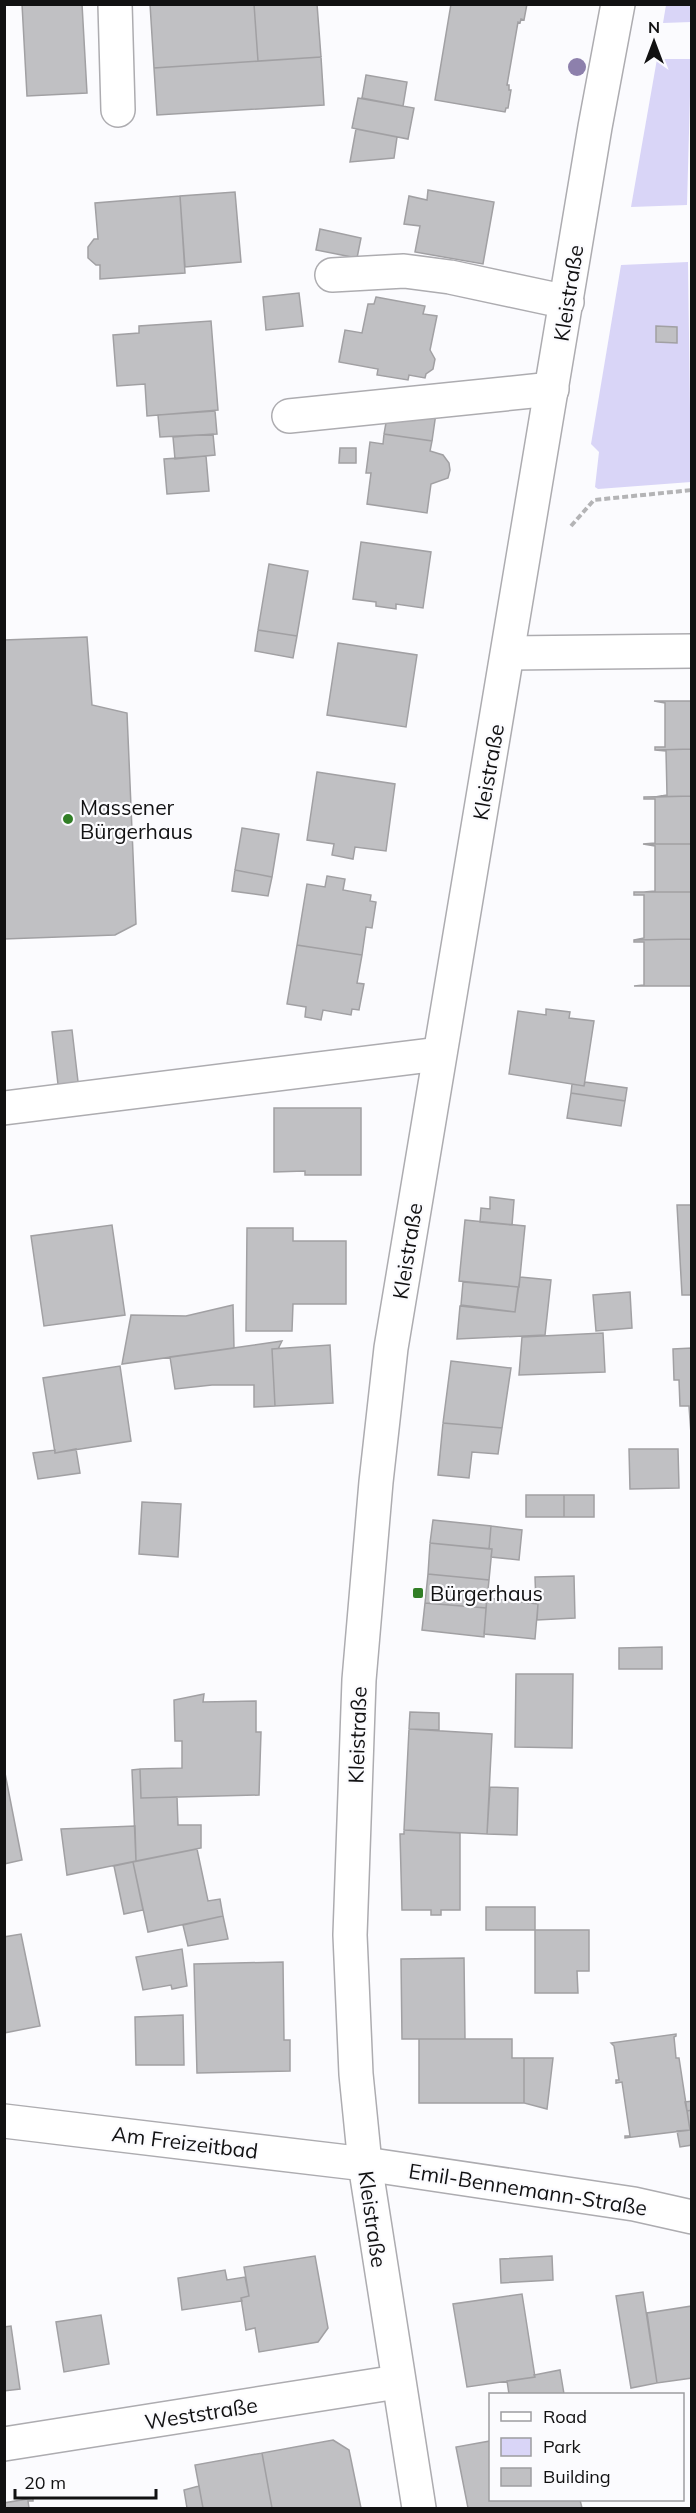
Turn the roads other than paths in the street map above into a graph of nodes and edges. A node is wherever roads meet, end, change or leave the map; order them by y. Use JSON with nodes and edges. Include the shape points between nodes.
{"nodes":[{"id":1,"x":115,"y":4,"type":"edge"},
{"id":2,"x":618,"y":4,"type":"edge"},
{"id":3,"x":118,"y":110,"type":"dead end"},
{"id":4,"x":332,"y":276,"type":"dead end"},
{"id":5,"x":567,"y":302,"type":"junction"},
{"id":6,"x":552,"y":389,"type":"junction"},
{"id":7,"x":289,"y":416,"type":"dead end"},
{"id":8,"x":692,"y":651,"type":"edge"},
{"id":9,"x":508,"y":653,"type":"junction"},
{"id":10,"x":439,"y":1054,"type":"junction"},
{"id":11,"x":4,"y":1108,"type":"edge"},
{"id":12,"x":4,"y":2121,"type":"edge"},
{"id":13,"x":365,"y":2164,"type":"junction"},
{"id":14,"x":692,"y":2217,"type":"edge"},
{"id":15,"x":397,"y":2382,"type":"junction"},
{"id":16,"x":4,"y":2444,"type":"edge"},
{"id":17,"x":419,"y":2508,"type":"edge"}],
"edges":[{"from":1,"to":3,"type":"main road"},
{"from":2,"to":5,"type":"main road","name":"Kleistraße"},
{"from":4,"to":5,"type":"main road","via":[[404,271]]},
{"from":5,"to":6,"type":"main road","name":"Kleistraße"},
{"from":6,"to":7,"type":"main road"},
{"from":6,"to":9,"type":"main road","name":"Kleistraße"},
{"from":8,"to":9,"type":"main road"},
{"from":9,"to":10,"type":"main road","name":"Kleistraße"},
{"from":10,"to":11,"type":"main road"},
{"from":10,"to":13,"type":"main road","name":"Kleistraße","via":[[391,1348],[359,1680],[350,1935],[356,2074]]},
{"from":12,"to":13,"type":"main road","name":"Am Freizeitbad"},
{"from":13,"to":14,"type":"main road","name":"Emil-Bennemann-Straße","via":[[634,2204]]},
{"from":13,"to":15,"type":"main road","name":"Kleistraße"},
{"from":15,"to":16,"type":"main road","name":"Weststraße"},
{"from":15,"to":17,"type":"main road","name":"Kleistraße"}]}
